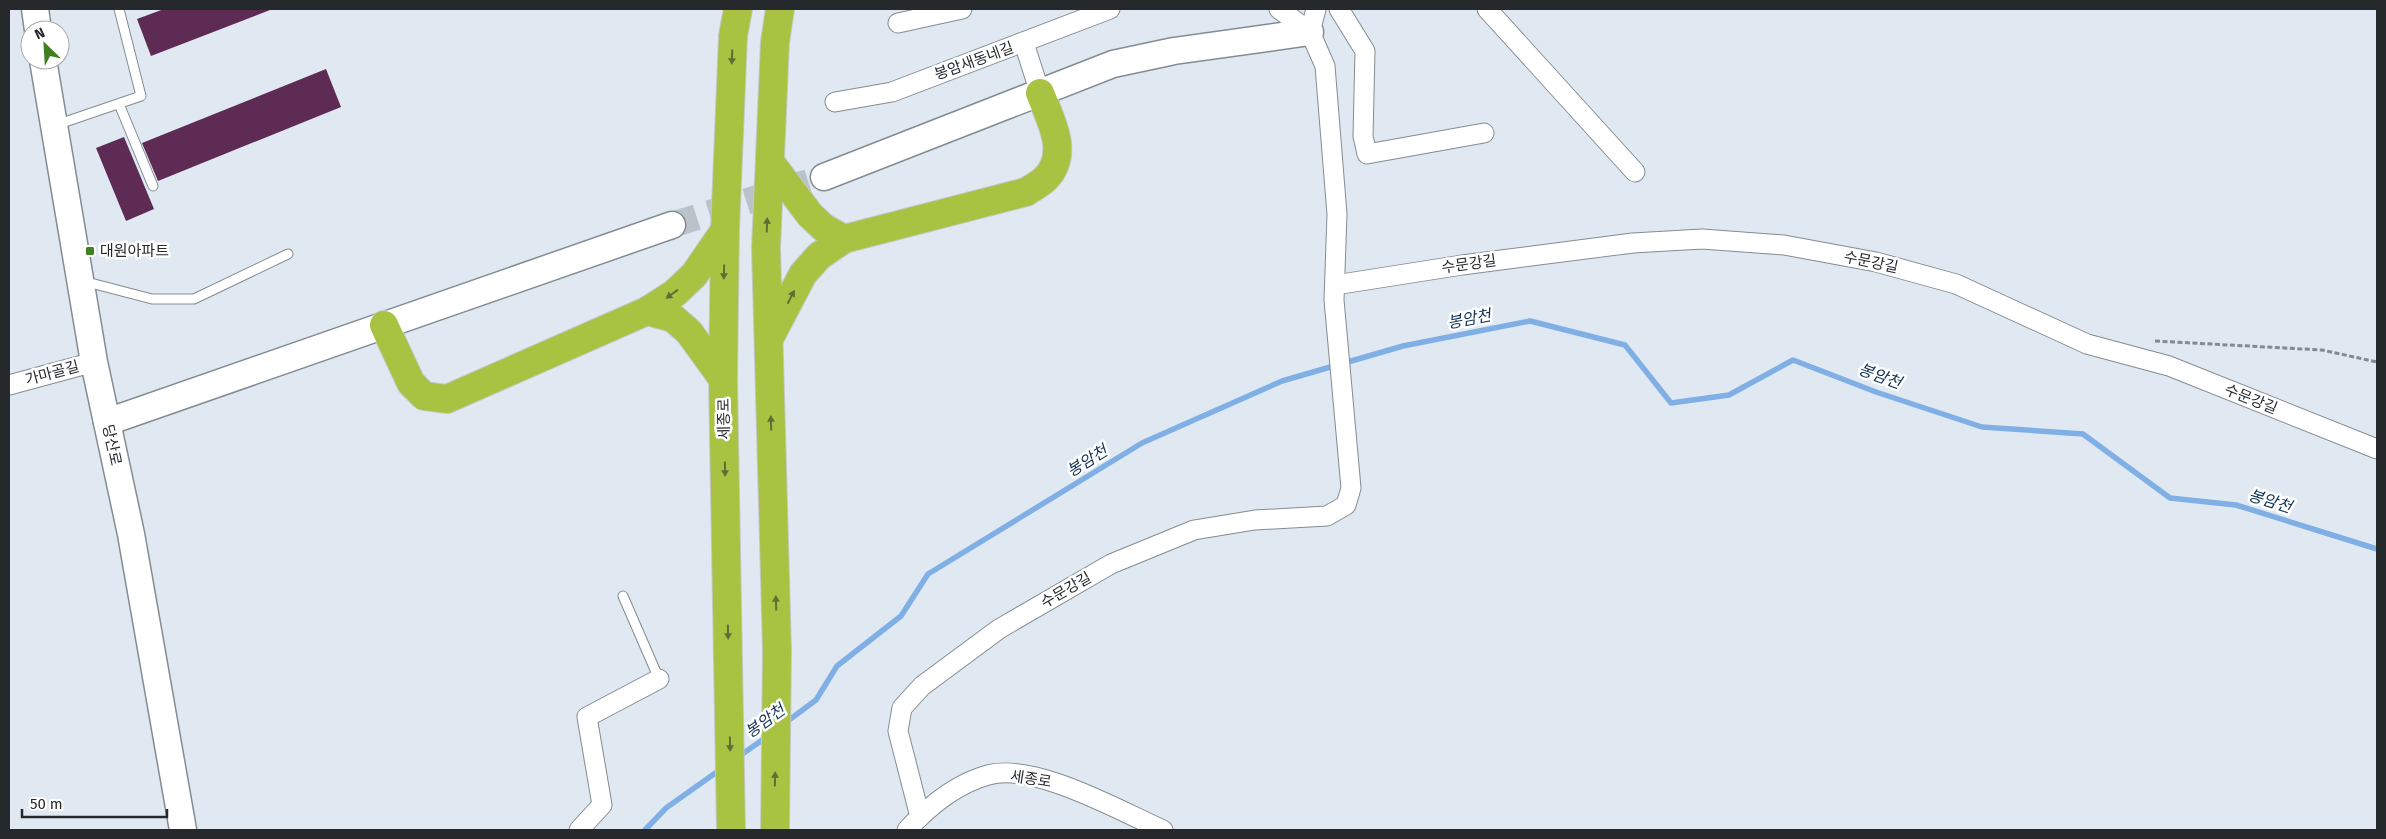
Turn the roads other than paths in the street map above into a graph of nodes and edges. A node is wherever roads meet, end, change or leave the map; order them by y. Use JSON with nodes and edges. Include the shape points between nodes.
{"nodes":[{"id":1,"x":119,"y":9,"type":"edge"},
{"id":2,"x":738,"y":9,"type":"edge"},
{"id":3,"x":780,"y":9,"type":"edge"},
{"id":4,"x":962,"y":9,"type":"edge"},
{"id":5,"x":1110,"y":9,"type":"edge"},
{"id":6,"x":1279,"y":9,"type":"edge"},
{"id":7,"x":1339,"y":9,"type":"edge"},
{"id":8,"x":1487,"y":9,"type":"edge"},
{"id":9,"x":1313,"y":20,"type":"edge"},
{"id":10,"x":898,"y":23,"type":"dead end"},
{"id":11,"x":1024,"y":43,"type":"junction"},
{"id":12,"x":45,"y":70,"type":"edge"},
{"id":13,"x":1040,"y":93,"type":"junction"},
{"id":14,"x":835,"y":102,"type":"dead end"},
{"id":15,"x":119,"y":104,"type":"junction"},
{"id":16,"x":54,"y":126,"type":"junction"},
{"id":17,"x":1484,"y":133,"type":"dead end"},
{"id":18,"x":770,"y":162,"type":"junction"},
{"id":19,"x":1635,"y":172,"type":"dead end"},
{"id":20,"x":824,"y":177,"type":"tunnel mouth"},
{"id":21,"x":153,"y":186,"type":"dead end"},
{"id":22,"x":672,"y":226,"type":"tunnel mouth"},
{"id":23,"x":725,"y":230,"type":"junction"},
{"id":24,"x":844,"y":239,"type":"junction"},
{"id":25,"x":288,"y":254,"type":"dead end"},
{"id":26,"x":80,"y":281,"type":"junction"},
{"id":27,"x":1334,"y":293,"type":"junction"},
{"id":28,"x":647,"y":311,"type":"junction"},
{"id":29,"x":384,"y":325,"type":"junction"},
{"id":30,"x":768,"y":341,"type":"junction"},
{"id":31,"x":94,"y":362,"type":"junction"},
{"id":32,"x":723,"y":379,"type":"junction"},
{"id":33,"x":9,"y":385,"type":"edge"},
{"id":34,"x":107,"y":422,"type":"junction"},
{"id":35,"x":2377,"y":449,"type":"edge"},
{"id":36,"x":622,"y":596,"type":"dead end"},
{"id":37,"x":659,"y":679,"type":"joint"},
{"id":38,"x":913,"y":824,"type":"edge"},
{"id":39,"x":775,"y":828,"type":"dead end"},
{"id":40,"x":184,"y":830,"type":"edge"},
{"id":41,"x":579,"y":830,"type":"edge"},
{"id":42,"x":731,"y":830,"type":"edge"},
{"id":43,"x":1162,"y":830,"type":"edge"}],
"edges":[{"from":1,"to":15,"type":"lane","via":[[141,96]]},
{"from":2,"to":23,"type":"highway","name":"세종로","one_way":true,"via":[[733,36]]},
{"from":3,"to":18,"type":"highway","via":[[775,42]]},
{"from":4,"to":10,"type":"street"},
{"from":5,"to":11,"type":"street","name":"봉암새동네길"},
{"from":6,"to":9,"type":"street"},
{"from":7,"to":17,"type":"street","via":[[1365,51],[1363,136],[1367,154]]},
{"from":8,"to":19,"type":"street"},
{"from":9,"to":13,"type":"street","via":[[1112,64]]},
{"from":9,"to":27,"type":"street","via":[[1324,66],[1336,214]]},
{"from":11,"to":13,"type":"street"},
{"from":11,"to":14,"type":"street","name":"봉암새동네길","via":[[892,92]]},
{"from":12,"to":16,"type":"street","name":"당산로"},
{"from":13,"to":20,"type":"street"},
{"from":13,"to":24,"type":"highway","via":[[1057,135],[1056,157],[1047,177],[1026,192]]},
{"from":15,"to":16,"type":"lane"},
{"from":15,"to":21,"type":"lane"},
{"from":16,"to":26,"type":"street","name":"당산로"},
{"from":18,"to":24,"type":"highway","via":[[810,215],[824,228]]},
{"from":30,"to":18,"type":"highway","one_way":true,"via":[[766,248]]},
{"from":22,"to":29,"type":"street"},
{"from":23,"to":28,"type":"highway","one_way":true,"via":[[694,275],[675,294]]},
{"from":23,"to":32,"type":"highway","name":"세종로","one_way":true},
{"from":30,"to":24,"type":"highway","one_way":true,"via":[[803,274],[819,256]]},
{"from":25,"to":26,"type":"lane","via":[[194,299],[152,299]]},
{"from":26,"to":31,"type":"street","name":"당산로"},
{"from":27,"to":35,"type":"street","name":"수문강길","via":[[1462,265],[1634,242],[1702,239],[1784,245],[1876,262],[1956,284],[2087,344],[2168,366]]},
{"from":27,"to":38,"type":"street","name":"수문강길","via":[[1351,488],[1346,505],[1327,516],[1255,520],[1194,530],[1111,564],[998,629],[922,686],[902,708],[898,731]]},
{"from":28,"to":29,"type":"highway","via":[[447,399],[424,396],[411,383]]},
{"from":28,"to":32,"type":"highway","via":[[673,318],[689,332]]},
{"from":29,"to":34,"type":"street"},
{"from":39,"to":30,"type":"highway","one_way":true,"via":[[778,651]]},
{"from":31,"to":33,"type":"street","name":"가마골길"},
{"from":31,"to":34,"type":"street","name":"당산로"},
{"from":32,"to":42,"type":"highway","name":"세종로","one_way":true},
{"from":34,"to":40,"type":"street","name":"당산로","via":[[131,534]]},
{"from":36,"to":37,"type":"lane"},
{"from":37,"to":41,"type":"street","via":[[587,717],[602,805]]},
{"from":38,"to":43,"type":"street","name":"세종로","via":[[954,789],[989,775],[1018,775],[1053,781]]}]}
